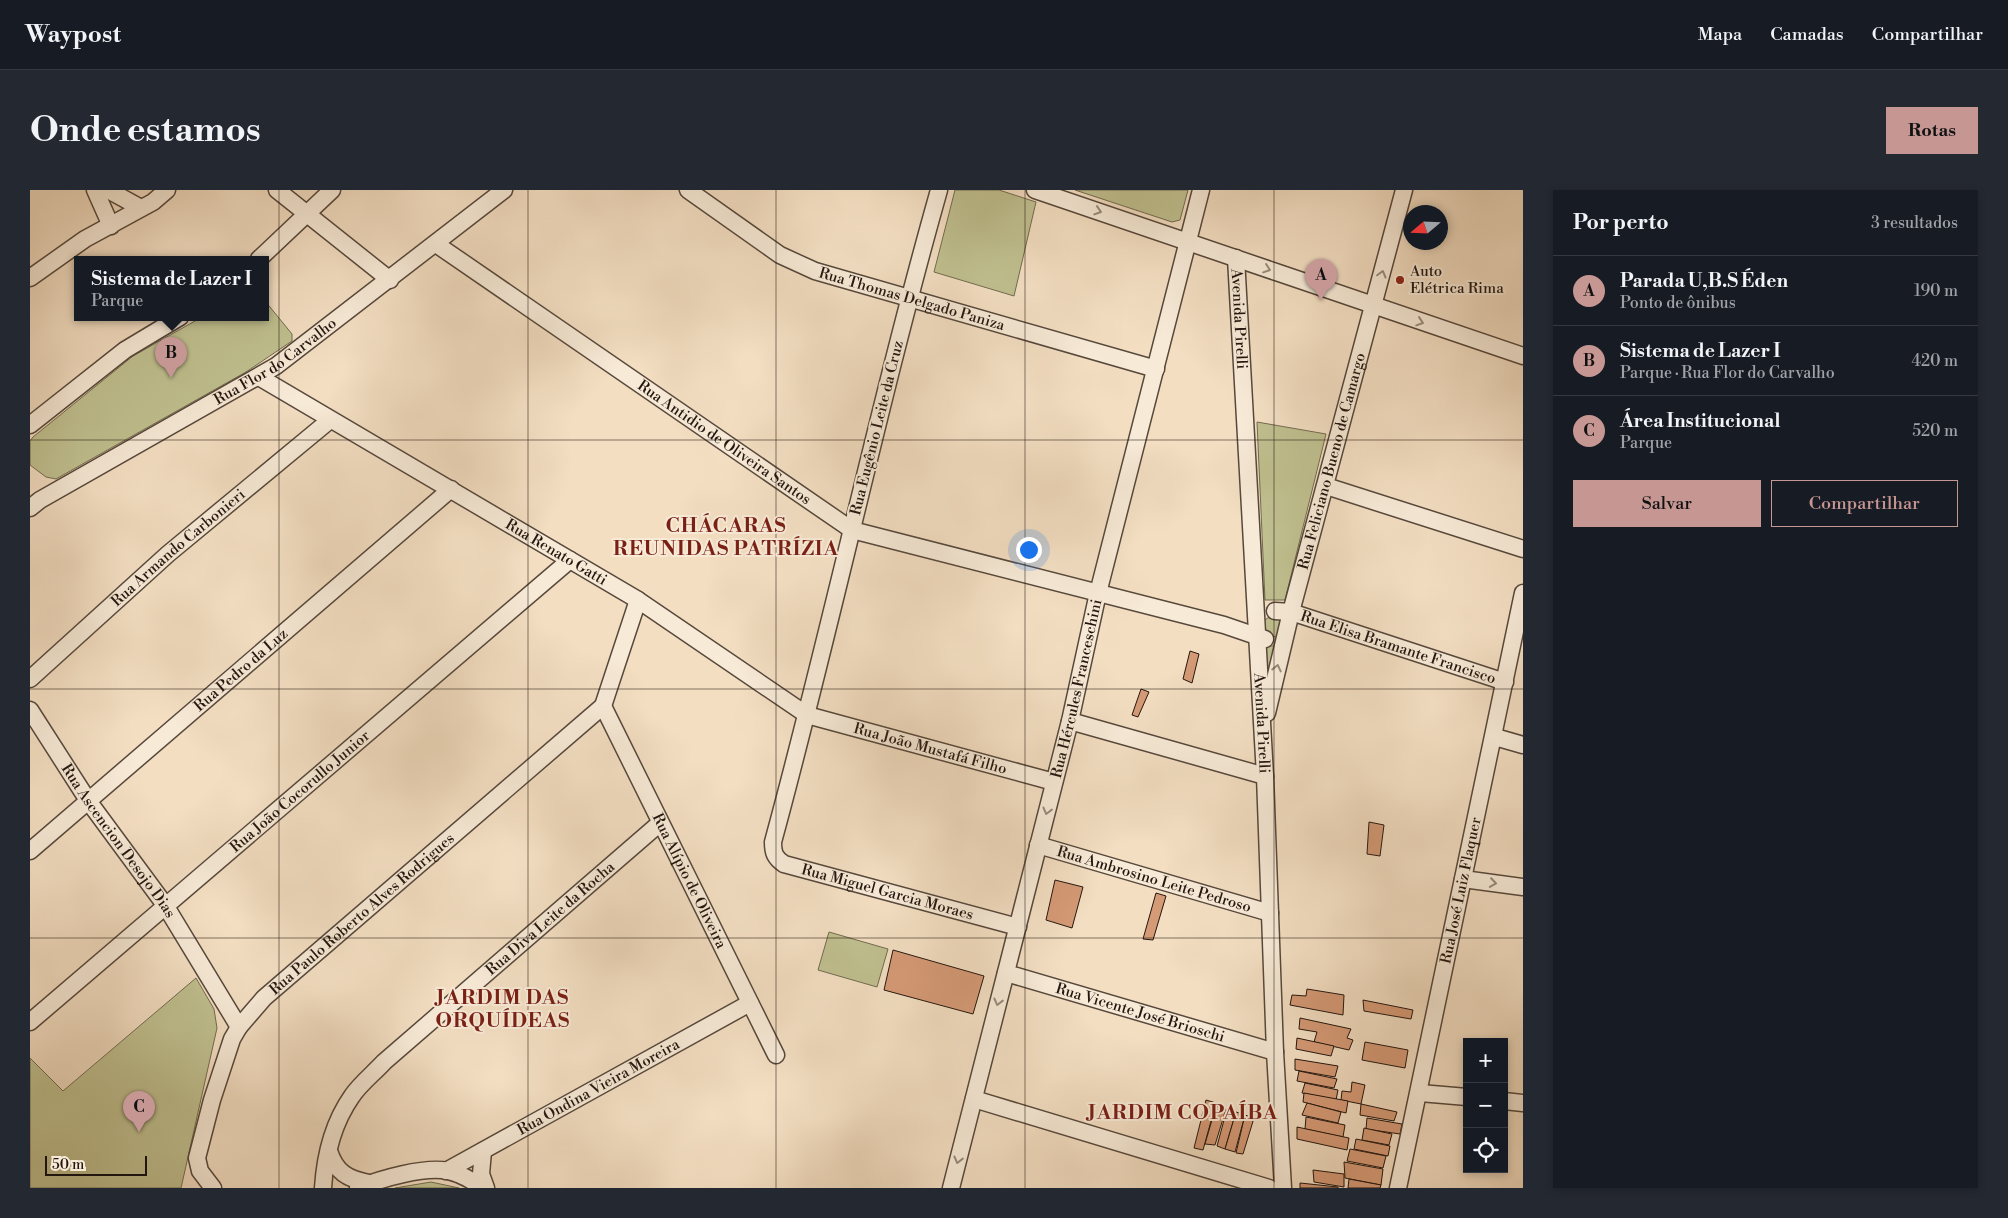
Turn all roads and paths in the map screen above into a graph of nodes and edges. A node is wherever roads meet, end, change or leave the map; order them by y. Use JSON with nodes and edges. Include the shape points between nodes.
{"nodes":[{"id":1,"x":96,"y":190,"type":"edge"},
{"id":2,"x":108,"y":190,"type":"edge"},
{"id":3,"x":167,"y":190,"type":"edge"},
{"id":4,"x":277,"y":190,"type":"edge"},
{"id":5,"x":332,"y":190,"type":"edge"},
{"id":6,"x":504,"y":190,"type":"edge"},
{"id":7,"x":688,"y":190,"type":"edge"},
{"id":8,"x":940,"y":190,"type":"edge"},
{"id":9,"x":1035,"y":190,"type":"edge"},
{"id":10,"x":1201,"y":190,"type":"edge"},
{"id":11,"x":1404,"y":190,"type":"edge"},
{"id":12,"x":141,"y":208,"type":"junction"},
{"id":13,"x":306,"y":213,"type":"junction"},
{"id":14,"x":111,"y":226,"type":"junction"},
{"id":15,"x":1188,"y":241,"type":"junction"},
{"id":16,"x":436,"y":244,"type":"junction"},
{"id":17,"x":263,"y":256,"type":"edge"},
{"id":18,"x":1236,"y":258,"type":"junction"},
{"id":19,"x":30,"y":278,"type":"edge"},
{"id":20,"x":390,"y":280,"type":"junction"},
{"id":21,"x":908,"y":299,"type":"junction"},
{"id":22,"x":1373,"y":307,"type":"junction"},
{"id":23,"x":173,"y":321,"type":"edge"},
{"id":24,"x":1523,"y":356,"type":"edge"},
{"id":25,"x":276,"y":366,"type":"junction"},
{"id":26,"x":1156,"y":369,"type":"junction"},
{"id":27,"x":258,"y":377,"type":"junction"},
{"id":28,"x":298,"y":401,"type":"junction"},
{"id":29,"x":330,"y":420,"type":"junction"},
{"id":30,"x":30,"y":425,"type":"edge"},
{"id":31,"x":1326,"y":486,"type":"junction"},
{"id":32,"x":451,"y":489,"type":"junction"},
{"id":33,"x":33,"y":500,"type":"edge"},
{"id":34,"x":852,"y":530,"type":"junction"},
{"id":35,"x":1523,"y":548,"type":"edge"},
{"id":36,"x":570,"y":560,"type":"junction"},
{"id":37,"x":1098,"y":593,"type":"junction"},
{"id":38,"x":1523,"y":599,"type":"edge"},
{"id":39,"x":638,"y":600,"type":"junction"},
{"id":40,"x":1267,"y":622,"type":"junction"},
{"id":41,"x":1286,"y":630,"type":"junction"},
{"id":42,"x":30,"y":679,"type":"edge"},
{"id":43,"x":1505,"y":682,"type":"junction"},
{"id":44,"x":603,"y":706,"type":"junction"},
{"id":45,"x":30,"y":710,"type":"edge"},
{"id":46,"x":807,"y":715,"type":"junction"},
{"id":47,"x":1070,"y":721,"type":"junction"},
{"id":48,"x":1262,"y":732,"type":"junction"},
{"id":49,"x":1495,"y":737,"type":"junction"},
{"id":50,"x":1523,"y":745,"type":"edge"},
{"id":51,"x":1265,"y":776,"type":"junction"},
{"id":52,"x":1054,"y":782,"type":"junction"},
{"id":53,"x":89,"y":802,"type":"junction"},
{"id":54,"x":660,"y":823,"type":"junction"},
{"id":55,"x":773,"y":842,"type":"joint"},
{"id":56,"x":1038,"y":845,"type":"junction"},
{"id":57,"x":30,"y":851,"type":"edge"},
{"id":58,"x":1463,"y":879,"type":"junction"},
{"id":59,"x":1523,"y":887,"type":"edge"},
{"id":60,"x":165,"y":905,"type":"junction"},
{"id":61,"x":1270,"y":913,"type":"junction"},
{"id":62,"x":1018,"y":927,"type":"junction"},
{"id":63,"x":1006,"y":973,"type":"junction"},
{"id":64,"x":750,"y":1003,"type":"junction"},
{"id":65,"x":30,"y":1022,"type":"edge"},
{"id":66,"x":239,"y":1027,"type":"junction"},
{"id":67,"x":1275,"y":1052,"type":"junction"},
{"id":68,"x":776,"y":1055,"type":"dead end"},
{"id":69,"x":1420,"y":1093,"type":"junction"},
{"id":70,"x":1463,"y":1097,"type":"edge"},
{"id":71,"x":974,"y":1099,"type":"junction"},
{"id":72,"x":1508,"y":1101,"type":"edge"},
{"id":73,"x":1523,"y":1103,"type":"edge"},
{"id":74,"x":483,"y":1150,"type":"junction"},
{"id":75,"x":328,"y":1151,"type":"junction"},
{"id":76,"x":446,"y":1171,"type":"junction"},
{"id":77,"x":363,"y":1186,"type":"edge"},
{"id":78,"x":213,"y":1188,"type":"edge"},
{"id":79,"x":323,"y":1188,"type":"edge"},
{"id":80,"x":484,"y":1188,"type":"edge"},
{"id":81,"x":951,"y":1188,"type":"edge"},
{"id":82,"x":1269,"y":1188,"type":"edge"},
{"id":83,"x":1283,"y":1188,"type":"edge"},
{"id":84,"x":1398,"y":1188,"type":"edge"}],
"edges":[{"from":1,"to":14,"type":"street"},
{"from":2,"to":12,"type":"street"},
{"from":3,"to":12,"type":"street"},
{"from":4,"to":13,"type":"street"},
{"from":5,"to":13,"type":"street"},
{"from":6,"to":16,"type":"street","name":"Rua Flor do Carvalho"},
{"from":7,"to":21,"type":"street","name":"Rua Thomas Delgado Paniza","via":[[780,255],[814,271]]},
{"from":8,"to":21,"type":"street","name":"Rua Eugênio Leite da Cruz"},
{"from":9,"to":15,"type":"street","one_way":true},
{"from":10,"to":15,"type":"street","name":"Rua Hércules Franceschini"},
{"from":22,"to":11,"type":"street","name":"Rua Feliciano Bueno de Camargo","one_way":true},
{"from":12,"to":14,"type":"street"},
{"from":13,"to":17,"type":"street"},
{"from":13,"to":20,"type":"street"},
{"from":14,"to":19,"type":"street","via":[[84,239]]},
{"from":15,"to":18,"type":"street"},
{"from":15,"to":26,"type":"street","name":"Rua Hércules Franceschini"},
{"from":16,"to":20,"type":"street","name":"Rua Flor do Carvalho"},
{"from":16,"to":34,"type":"street","name":"Rua Antidio de Oliveira Santos"},
{"from":18,"to":22,"type":"street","one_way":true},
{"from":18,"to":40,"type":"street","name":"Avenida Pirelli"},
{"from":20,"to":25,"type":"street","name":"Rua Flor do Carvalho"},
{"from":21,"to":26,"type":"street","name":"Rua Thomas Delgado Paniza"},
{"from":21,"to":34,"type":"street","name":"Rua Eugênio Leite da Cruz"},
{"from":22,"to":24,"type":"street","one_way":true},
{"from":22,"to":31,"type":"street","name":"Rua Feliciano Bueno de Camargo"},
{"from":23,"to":30,"type":"street","via":[[125,350]]},
{"from":25,"to":27,"type":"street","name":"Rua Flor do Carvalho"},
{"from":25,"to":28,"type":"street","name":"Rua Renato Gatti"},
{"from":26,"to":37,"type":"street","name":"Rua Hércules Franceschini"},
{"from":27,"to":28,"type":"street","name":"Rua Renato Gatti"},
{"from":27,"to":33,"type":"street","name":"Rua Flor do Carvalho"},
{"from":28,"to":29,"type":"street","name":"Rua Renato Gatti"},
{"from":29,"to":32,"type":"street","name":"Rua Renato Gatti"},
{"from":29,"to":42,"type":"street","name":"Rua Armando Carbonieri","via":[[168,554]]},
{"from":31,"to":35,"type":"street"},
{"from":31,"to":40,"type":"street","name":"Rua Feliciano Bueno de Camargo"},
{"from":32,"to":36,"type":"street","name":"Rua Renato Gatti"},
{"from":32,"to":53,"type":"street","name":"Rua Pedro da Luz"},
{"from":34,"to":37,"type":"street","name":"Rua Antidio de Oliveira Santos"},
{"from":34,"to":46,"type":"street","name":"Rua Eugênio Leite da Cruz"},
{"from":36,"to":39,"type":"street","name":"Rua Renato Gatti"},
{"from":36,"to":60,"type":"street","name":"Rua João Cocorullo Junior"},
{"from":37,"to":40,"type":"street","via":[[1224,625]]},
{"from":37,"to":47,"type":"street","name":"Rua Hércules Franceschini"},
{"from":38,"to":43,"type":"street","name":"Rua José Luiz Flaquer"},
{"from":39,"to":44,"type":"street"},
{"from":39,"to":46,"type":"street","name":"Rua Renato Gatti"},
{"from":40,"to":41,"type":"street","name":"Rua Feliciano Bueno de Camargo"},
{"from":40,"to":41,"type":"street","via":[[1276,641]]},
{"from":40,"to":43,"type":"street","name":"Rua Elisa Bramante Francisco"},
{"from":40,"to":48,"type":"street","name":"Avenida Pirelli"},
{"from":48,"to":41,"type":"street","name":"Rua Feliciano Bueno de Camargo","one_way":true},
{"from":43,"to":49,"type":"street","name":"Rua José Luiz Flaquer"},
{"from":44,"to":54,"type":"street","name":"Rua Alípio de Oliveira"},
{"from":44,"to":66,"type":"street","name":"Rua Paulo Roberto Alves Rodrigues","via":[[264,998]]},
{"from":45,"to":53,"type":"street","name":"Rua Ascencion Desojo Dias"},
{"from":46,"to":52,"type":"street","name":"Rua João Mustafá Filho"},
{"from":46,"to":55,"type":"street","name":"Rua Eugênio Leite da Cruz"},
{"from":47,"to":51,"type":"street"},
{"from":47,"to":52,"type":"street","name":"Rua Hércules Franceschini"},
{"from":48,"to":51,"type":"street","name":"Avenida Pirelli"},
{"from":49,"to":50,"type":"street"},
{"from":49,"to":58,"type":"street","name":"Rua José Luiz Flaquer"},
{"from":51,"to":61,"type":"street","name":"Avenida Pirelli"},
{"from":52,"to":56,"type":"street","name":"Rua Hércules Franceschini","one_way":true},
{"from":53,"to":57,"type":"street","name":"Rua Pedro da Luz"},
{"from":53,"to":60,"type":"street","name":"Rua Ascencion Desojo Dias"},
{"from":54,"to":64,"type":"street","name":"Rua Alípio de Oliveira"},
{"from":54,"to":75,"type":"street","name":"Rua Diva Leite da Rocha","via":[[384,1062],[352,1095],[333,1131]]},
{"from":55,"to":62,"type":"street","name":"Rua Miguel Garcia Moraes","via":[[776,859],[784,864]]},
{"from":56,"to":61,"type":"street","name":"Rua Ambrosino Leite Pedroso"},
{"from":56,"to":62,"type":"street","name":"Rua Hércules Franceschini"},
{"from":58,"to":59,"type":"street","one_way":true},
{"from":58,"to":69,"type":"street","name":"Rua José Luiz Flaquer"},
{"from":60,"to":65,"type":"street","name":"Rua João Cocorullo Junior"},
{"from":60,"to":66,"type":"street","name":"Rua Ascencion Desojo Dias"},
{"from":61,"to":67,"type":"street","name":"Avenida Pirelli"},
{"from":62,"to":63,"type":"street","name":"Rua Hércules Franceschini"},
{"from":63,"to":67,"type":"street","name":"Rua Vicente José Brioschi"},
{"from":63,"to":71,"type":"street","name":"Rua Hércules Franceschini","one_way":true},
{"from":64,"to":68,"type":"street","name":"Rua Alípio de Oliveira"},
{"from":64,"to":74,"type":"street","name":"Rua Ondina Vieira Moreira"},
{"from":66,"to":78,"type":"street","name":"Rua Paulo Roberto Alves Rodrigues","via":[[212,1100],[197,1158],[200,1172]]},
{"from":67,"to":83,"type":"street","name":"Avenida Pirelli"},
{"from":69,"to":70,"type":"street"},
{"from":69,"to":84,"type":"street","name":"Rua José Luiz Flaquer"},
{"from":71,"to":81,"type":"street","name":"Rua Hércules Franceschini","one_way":true},
{"from":71,"to":82,"type":"street"},
{"from":72,"to":73,"type":"street"},
{"from":74,"to":76,"type":"street","name":"Rua Ondina Vieira Moreira"},
{"from":74,"to":80,"type":"street","via":[[481,1174]]},
{"from":75,"to":77,"type":"street","via":[[340,1172]]},
{"from":75,"to":79,"type":"street","name":"Rua Diva Leite da Rocha"},
{"from":76,"to":77,"type":"street","via":[[411,1174]]},
{"from":76,"to":80,"type":"street"}]}
